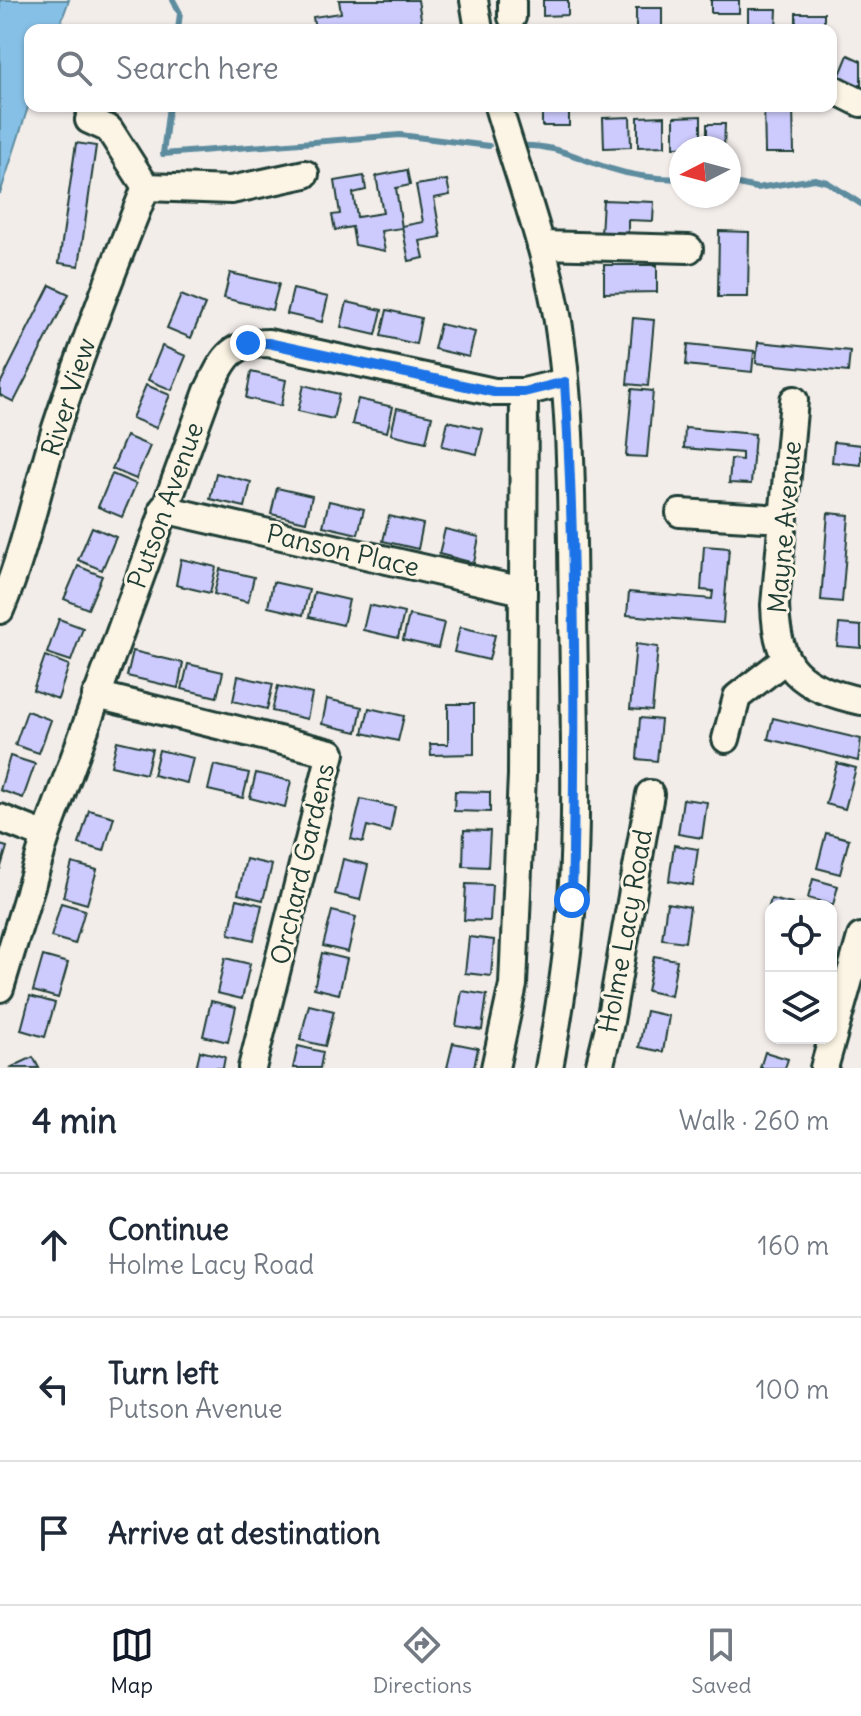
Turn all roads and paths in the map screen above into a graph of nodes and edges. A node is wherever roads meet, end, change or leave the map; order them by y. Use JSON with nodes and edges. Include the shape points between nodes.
{"nodes":[{"id":1,"x":474,"y":0,"type":"edge"},
{"id":2,"x":478,"y":24,"type":"edge"},
{"id":3,"x":837,"y":91,"type":"edge"},
{"id":4,"x":861,"y":103,"type":"edge"},
{"id":5,"x":500,"y":112,"type":"edge"},
{"id":6,"x":89,"y":120,"type":"dead end"},
{"id":7,"x":305,"y":174,"type":"dead end"},
{"id":8,"x":146,"y":187,"type":"junction"},
{"id":9,"x":541,"y":245,"type":"junction"},
{"id":10,"x":689,"y":249,"type":"dead end"},
{"id":11,"x":565,"y":382,"type":"junction"},
{"id":12,"x":524,"y":392,"type":"junction"},
{"id":13,"x":794,"y":400,"type":"dead end"},
{"id":14,"x":163,"y":509,"type":"junction"},
{"id":15,"x":680,"y":513,"type":"dead end"},
{"id":16,"x":784,"y":519,"type":"junction"},
{"id":17,"x":523,"y":591,"type":"junction"},
{"id":18,"x":0,"y":610,"type":"edge"},
{"id":19,"x":786,"y":659,"type":"junction"},
{"id":20,"x":96,"y":695,"type":"junction"},
{"id":21,"x":861,"y":701,"type":"edge"},
{"id":22,"x":726,"y":739,"type":"dead end"},
{"id":23,"x":650,"y":794,"type":"dead end"},
{"id":24,"x":0,"y":818,"type":"edge"},
{"id":25,"x":46,"y":836,"type":"junction"},
{"id":26,"x":861,"y":937,"type":"edge"},
{"id":27,"x":0,"y":988,"type":"edge"},
{"id":28,"x":831,"y":1066,"type":"edge"},
{"id":29,"x":252,"y":1068,"type":"edge"},
{"id":30,"x":495,"y":1068,"type":"edge"},
{"id":31,"x":549,"y":1068,"type":"edge"},
{"id":32,"x":599,"y":1068,"type":"edge"}],
"edges":[{"from":1,"to":2,"type":"street"},
{"from":3,"to":4,"type":"street"},
{"from":5,"to":9,"type":"street","name":"Holme Lacy Road"},
{"from":6,"to":8,"type":"street","via":[[109,129]]},
{"from":7,"to":8,"type":"street","via":[[231,190]]},
{"from":8,"to":18,"type":"street","name":"River View","via":[[56,429]]},
{"from":9,"to":10,"type":"street"},
{"from":9,"to":11,"type":"street","name":"Holme Lacy Road"},
{"from":11,"to":12,"type":"street","name":"Putson Avenue"},
{"from":11,"to":31,"type":"street","name":"Holme Lacy Road","via":[[575,782],[572,900]]},
{"from":12,"to":14,"type":"street","name":"Putson Avenue","via":[[469,388],[248,343],[231,351],[219,369]]},
{"from":12,"to":17,"type":"street"},
{"from":13,"to":16,"type":"street","name":"Mayne Avenue"},
{"from":14,"to":17,"type":"street","name":"Panson Place"},
{"from":14,"to":20,"type":"street","name":"Putson Avenue"},
{"from":15,"to":16,"type":"street"},
{"from":16,"to":19,"type":"street","name":"Mayne Avenue","via":[[775,605],[776,632]]},
{"from":17,"to":30,"type":"street","via":[[513,985]]},
{"from":19,"to":21,"type":"street","via":[[806,683]]},
{"from":19,"to":22,"type":"street","via":[[737,697]]},
{"from":20,"to":25,"type":"street","name":"Putson Avenue"},
{"from":20,"to":29,"type":"street","name":"Orchard Gardens","via":[[331,753]]},
{"from":23,"to":32,"type":"street","name":"Holme Lacy Road"},
{"from":24,"to":25,"type":"street"},
{"from":25,"to":27,"type":"street","name":"Putson Avenue"},
{"from":26,"to":28,"type":"street"}]}
